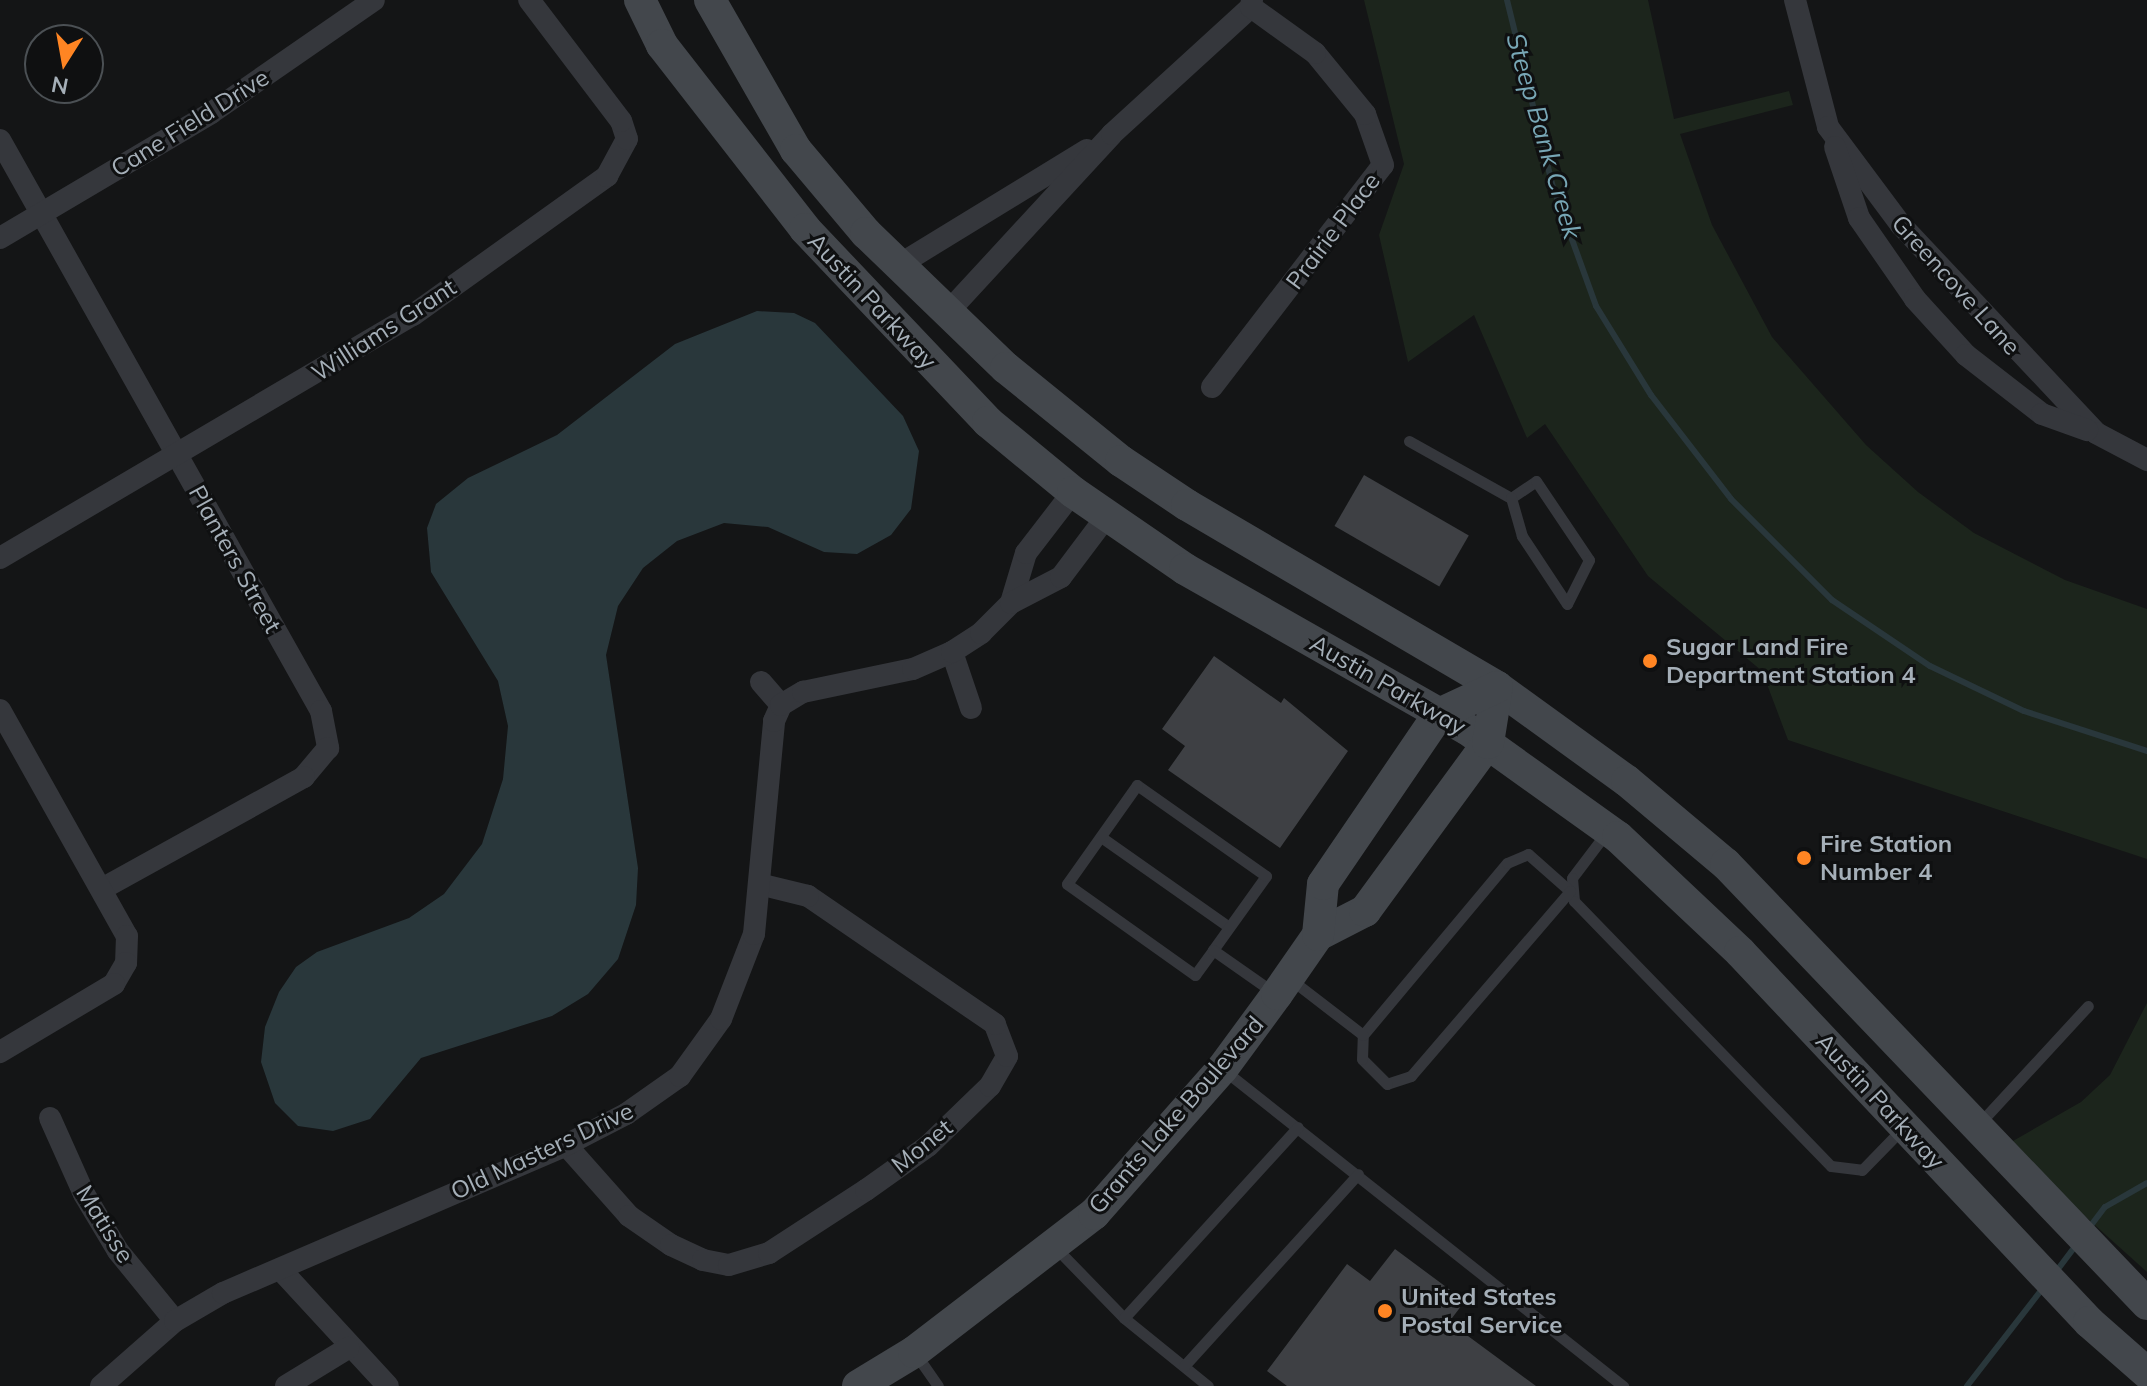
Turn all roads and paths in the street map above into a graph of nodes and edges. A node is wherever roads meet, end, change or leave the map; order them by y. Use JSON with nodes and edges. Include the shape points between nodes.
{"nodes":[{"id":1,"x":374,"y":0,"type":"edge"},
{"id":2,"x":529,"y":0,"type":"edge"},
{"id":3,"x":640,"y":0,"type":"edge"},
{"id":4,"x":710,"y":0,"type":"edge"},
{"id":5,"x":1795,"y":0,"type":"edge"},
{"id":6,"x":1252,"y":4,"type":"edge"},
{"id":7,"x":1828,"y":127,"type":"junction"},
{"id":8,"x":1112,"y":134,"type":"junction"},
{"id":9,"x":0,"y":140,"type":"edge"},
{"id":10,"x":41,"y":214,"type":"junction"},
{"id":11,"x":0,"y":238,"type":"edge"},
{"id":12,"x":899,"y":265,"type":"junction"},
{"id":13,"x":947,"y":313,"type":"junction"},
{"id":14,"x":889,"y":323,"type":"junction"},
{"id":15,"x":1212,"y":387,"type":"dead end"},
{"id":16,"x":2096,"y":433,"type":"junction"},
{"id":17,"x":1409,"y":441,"type":"dead end"},
{"id":18,"x":178,"y":457,"type":"junction"},
{"id":19,"x":2147,"y":460,"type":"edge"},
{"id":20,"x":1073,"y":492,"type":"junction"},
{"id":21,"x":1511,"y":498,"type":"junction"},
{"id":22,"x":1106,"y":517,"type":"junction"},
{"id":23,"x":0,"y":558,"type":"edge"},
{"id":24,"x":1011,"y":603,"type":"junction"},
{"id":25,"x":952,"y":652,"type":"junction"},
{"id":26,"x":761,"y":682,"type":"dead end"},
{"id":27,"x":1497,"y":687,"type":"junction"},
{"id":28,"x":781,"y":705,"type":"junction"},
{"id":29,"x":971,"y":708,"type":"dead end"},
{"id":30,"x":0,"y":710,"type":"edge"},
{"id":31,"x":1439,"y":714,"type":"junction"},
{"id":32,"x":1488,"y":743,"type":"junction"},
{"id":33,"x":1609,"y":829,"type":"junction"},
{"id":34,"x":1101,"y":837,"type":"junction"},
{"id":35,"x":759,"y":884,"type":"junction"},
{"id":36,"x":102,"y":889,"type":"junction"},
{"id":37,"x":1570,"y":891,"type":"junction"},
{"id":38,"x":1229,"y":927,"type":"junction"},
{"id":39,"x":1318,"y":935,"type":"junction"},
{"id":40,"x":1213,"y":950,"type":"junction"},
{"id":41,"x":1283,"y":986,"type":"junction"},
{"id":42,"x":2088,"y":1006,"type":"dead end"},
{"id":43,"x":1363,"y":1035,"type":"junction"},
{"id":44,"x":0,"y":1052,"type":"edge"},
{"id":45,"x":1222,"y":1069,"type":"junction"},
{"id":46,"x":50,"y":1118,"type":"dead end"},
{"id":47,"x":1298,"y":1127,"type":"junction"},
{"id":48,"x":1904,"y":1127,"type":"junction"},
{"id":49,"x":1975,"y":1128,"type":"junction"},
{"id":50,"x":566,"y":1145,"type":"junction"},
{"id":51,"x":1358,"y":1174,"type":"junction"},
{"id":52,"x":1053,"y":1246,"type":"junction"},
{"id":53,"x":280,"y":1269,"type":"junction"},
{"id":54,"x":2137,"y":1294,"type":"edge"},
{"id":55,"x":1124,"y":1318,"type":"junction"},
{"id":56,"x":175,"y":1321,"type":"junction"},
{"id":57,"x":348,"y":1348,"type":"junction"},
{"id":58,"x":914,"y":1352,"type":"junction"},
{"id":59,"x":1184,"y":1366,"type":"junction"},
{"id":60,"x":2147,"y":1373,"type":"edge"},
{"id":61,"x":101,"y":1386,"type":"edge"},
{"id":62,"x":286,"y":1386,"type":"edge"},
{"id":63,"x":388,"y":1386,"type":"edge"},
{"id":64,"x":858,"y":1386,"type":"edge"},
{"id":65,"x":938,"y":1386,"type":"edge"},
{"id":66,"x":1208,"y":1386,"type":"edge"},
{"id":67,"x":1623,"y":1386,"type":"edge"}],
"edges":[{"from":1,"to":10,"type":"street","name":"Cane Field Drive","via":[[211,113]]},
{"from":2,"to":18,"type":"street","name":"Williams Grant","via":[[621,121],[627,139],[607,176],[413,315]]},
{"from":3,"to":14,"type":"main road","name":"Austin Parkway","via":[[662,45],[805,229]]},
{"from":4,"to":12,"type":"main road","name":"Austin Parkway","via":[[796,150]]},
{"from":5,"to":7,"type":"street","name":"Greencove Lane"},
{"from":6,"to":8,"type":"street"},
{"from":6,"to":15,"type":"street","name":"Prairie Place","via":[[1325,65],[1365,114],[1383,165]]},
{"from":7,"to":16,"type":"street","name":"Greencove Lane","via":[[1901,225]]},
{"from":7,"to":16,"type":"street","name":"Greencove Lane","via":[[1859,218],[1915,299],[1966,355],[2042,414]]},
{"from":8,"to":12,"type":"street"},
{"from":8,"to":13,"type":"street"},
{"from":9,"to":10,"type":"street","name":"Planters Street"},
{"from":10,"to":11,"type":"street","name":"Cane Field Drive"},
{"from":10,"to":18,"type":"street","name":"Planters Street"},
{"from":12,"to":13,"type":"main road","name":"Austin Parkway"},
{"from":12,"to":14,"type":"main road"},
{"from":13,"to":14,"type":"main road"},
{"from":13,"to":27,"type":"main road","name":"Austin Parkway","via":[[1055,409],[1147,479]]},
{"from":14,"to":20,"type":"main road","name":"Austin Parkway","via":[[988,422]]},
{"from":16,"to":19,"type":"street","name":"Greencove Lane"},
{"from":17,"to":21,"type":"lane"},
{"from":18,"to":23,"type":"street","name":"Williams Grant"},
{"from":18,"to":36,"type":"street","name":"Planters Street","via":[[321,711],[328,748],[304,777]]},
{"from":20,"to":22,"type":"main road","name":"Austin Parkway"},
{"from":20,"to":24,"type":"street","via":[[1026,553]]},
{"from":21,"to":21,"type":"lane","via":[[1522,536],[1567,604],[1589,560],[1536,481]]},
{"from":22,"to":24,"type":"street","via":[[1061,577]]},
{"from":22,"to":31,"type":"main road","name":"Austin Parkway","via":[[1185,569]]},
{"from":24,"to":25,"type":"street"},
{"from":25,"to":28,"type":"street","via":[[913,669],[803,692]]},
{"from":25,"to":29,"type":"street"},
{"from":26,"to":28,"type":"street"},
{"from":27,"to":31,"type":"main road"},
{"from":27,"to":32,"type":"main road","name":"Grants Lake Boulevard"},
{"from":27,"to":49,"type":"main road","name":"Austin Parkway","via":[[1627,781],[1726,864]]},
{"from":28,"to":35,"type":"street","name":"Old Masters Drive","via":[[774,721]]},
{"from":30,"to":36,"type":"street"},
{"from":31,"to":32,"type":"main road","name":"Austin Parkway"},
{"from":31,"to":39,"type":"main road","name":"Grants Lake Boulevard","via":[[1323,884]]},
{"from":32,"to":33,"type":"main road","name":"Austin Parkway"},
{"from":32,"to":39,"type":"main road","name":"Grants Lake Boulevard","via":[[1365,911]]},
{"from":33,"to":37,"type":"lane","via":[[1572,878]]},
{"from":33,"to":48,"type":"main road","name":"Austin Parkway","via":[[1740,952]]},
{"from":34,"to":38,"type":"lane"},
{"from":34,"to":38,"type":"lane","via":[[1137,785],[1266,876]]},
{"from":34,"to":40,"type":"lane","via":[[1067,884],[1195,975]]},
{"from":35,"to":50,"type":"street","name":"Old Masters Drive","via":[[754,934],[741,979],[705,1044],[658,1094]]},
{"from":35,"to":50,"type":"street","name":"Monet","via":[[808,896],[995,1024],[1007,1056],[990,1086],[928,1146],[866,1190],[769,1253],[729,1265],[671,1245],[629,1216]]},
{"from":36,"to":44,"type":"street","via":[[127,936],[126,963],[114,984]]},
{"from":37,"to":43,"type":"lane","via":[[1528,854],[1507,863]]},
{"from":37,"to":43,"type":"lane","via":[[1411,1076],[1387,1084],[1362,1059]]},
{"from":37,"to":48,"type":"lane","via":[[1831,1166],[1862,1170]]},
{"from":38,"to":40,"type":"lane"},
{"from":39,"to":41,"type":"main road","name":"Grants Lake Boulevard"},
{"from":40,"to":41,"type":"lane"},
{"from":41,"to":43,"type":"lane"},
{"from":41,"to":45,"type":"main road","name":"Grants Lake Boulevard"},
{"from":42,"to":49,"type":"lane"},
{"from":45,"to":47,"type":"lane"},
{"from":45,"to":52,"type":"main road","name":"Grants Lake Boulevard","via":[[1094,1214]]},
{"from":46,"to":56,"type":"street","name":"Matisse","via":[[84,1194],[118,1251]]},
{"from":47,"to":51,"type":"lane"},
{"from":47,"to":55,"type":"lane"},
{"from":48,"to":60,"type":"main road","name":"Austin Parkway","via":[[2089,1322]]},
{"from":49,"to":54,"type":"main road","name":"Austin Parkway"},
{"from":50,"to":53,"type":"street","name":"Old Masters Drive"},
{"from":51,"to":59,"type":"lane"},
{"from":51,"to":67,"type":"lane"},
{"from":52,"to":55,"type":"lane"},
{"from":52,"to":58,"type":"main road","name":"Grants Lake Boulevard"},
{"from":53,"to":56,"type":"street","name":"Old Masters Drive"},
{"from":53,"to":57,"type":"street"},
{"from":55,"to":59,"type":"lane"},
{"from":56,"to":61,"type":"street","name":"Old Masters Drive"},
{"from":57,"to":62,"type":"street"},
{"from":57,"to":63,"type":"street"},
{"from":58,"to":64,"type":"main road","name":"Grants Lake Boulevard"},
{"from":58,"to":65,"type":"lane"},
{"from":59,"to":66,"type":"lane"}]}
